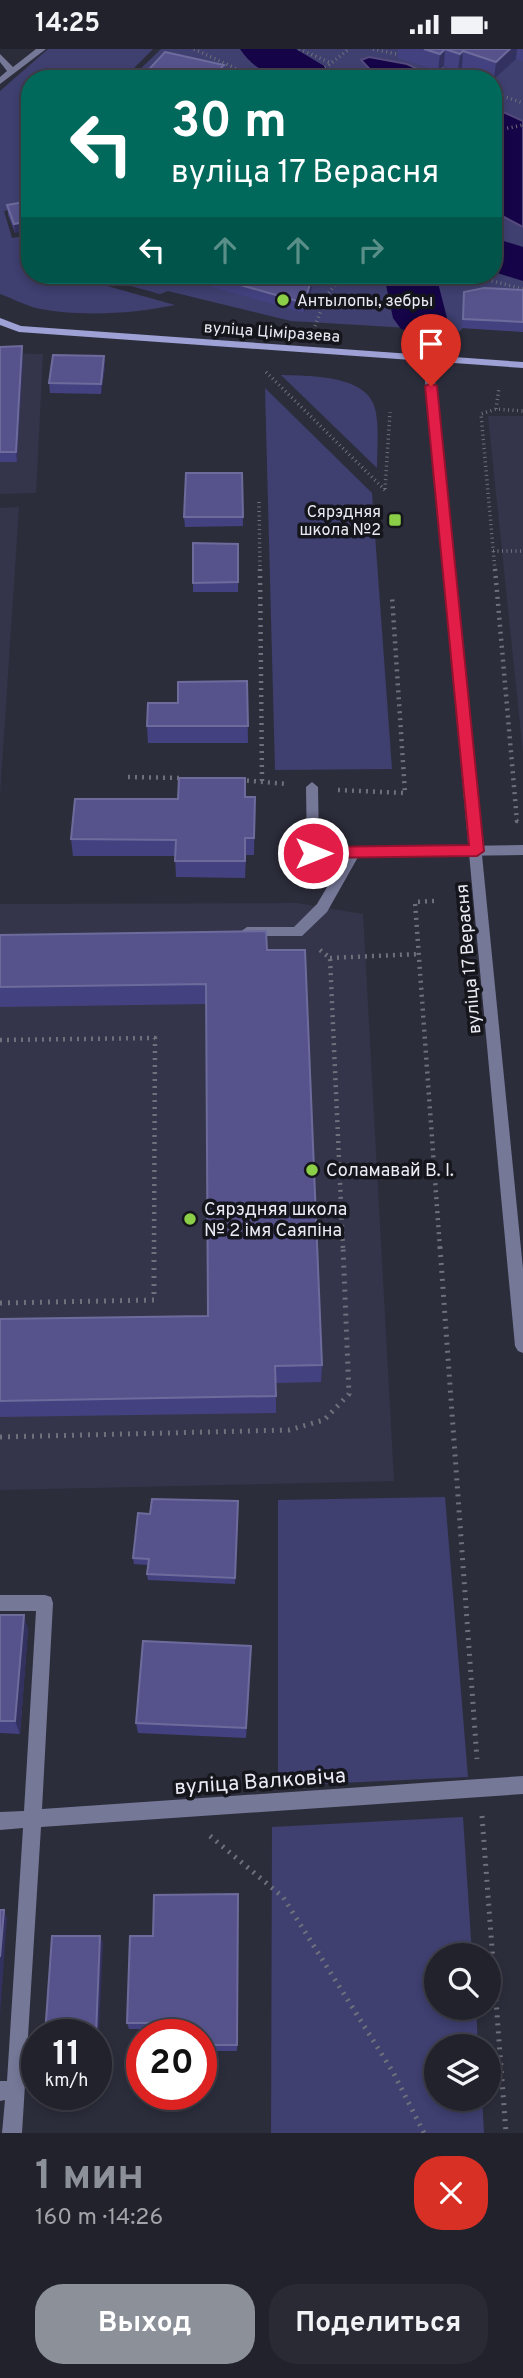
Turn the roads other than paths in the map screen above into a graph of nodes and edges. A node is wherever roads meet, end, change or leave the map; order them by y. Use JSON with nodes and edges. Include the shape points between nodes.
{"nodes":[{"id":1,"x":42,"y":49,"type":"edge"},
{"id":2,"x":0,"y":57,"type":"edge"},
{"id":3,"x":12,"y":71,"type":"junction"},
{"id":4,"x":0,"y":81,"type":"edge"},
{"id":5,"x":0,"y":321,"type":"edge"},
{"id":6,"x":428,"y":360,"type":"junction"},
{"id":7,"x":523,"y":365,"type":"edge"},
{"id":8,"x":312,"y":787,"type":"dead end"},
{"id":9,"x":523,"y":850,"type":"edge"},
{"id":10,"x":477,"y":851,"type":"junction"},
{"id":11,"x":355,"y":852,"type":"junction"},
{"id":12,"x":230,"y":933,"type":"edge"},
{"id":13,"x":518,"y":1238,"type":"edge"},
{"id":14,"x":523,"y":1346,"type":"edge"},
{"id":15,"x":0,"y":1603,"type":"edge"},
{"id":16,"x":523,"y":1785,"type":"edge"},
{"id":17,"x":31,"y":1819,"type":"junction"},
{"id":18,"x":0,"y":1821,"type":"edge"},
{"id":19,"x":8,"y":2091,"type":"edge"},
{"id":20,"x":12,"y":2133,"type":"edge"}],
"edges":[{"from":1,"to":3,"type":"street"},
{"from":2,"to":3,"type":"street"},
{"from":3,"to":4,"type":"street"},
{"from":5,"to":6,"type":"main road","name":"вуліца Ціміразева","via":[[19,329]]},
{"from":6,"to":7,"type":"main road","name":"вуліца Ціміразева"},
{"from":6,"to":10,"type":"street","name":"вуліца 17 Верасня"},
{"from":8,"to":11,"type":"street","via":[[313,853]]},
{"from":9,"to":10,"type":"street"},
{"from":10,"to":11,"type":"street"},
{"from":10,"to":13,"type":"street","name":"вуліца 17 Верасня"},
{"from":11,"to":12,"type":"street","via":[[322,908],[297,932]]},
{"from":13,"to":14,"type":"street","name":"вуліца 17 Верасня"},
{"from":15,"to":17,"type":"street","via":[[45,1603]]},
{"from":16,"to":17,"type":"street","name":"вуліца Валковіча"},
{"from":17,"to":18,"type":"street","name":"вуліца Валковіча"},
{"from":17,"to":19,"type":"street"},
{"from":19,"to":20,"type":"street"}]}
